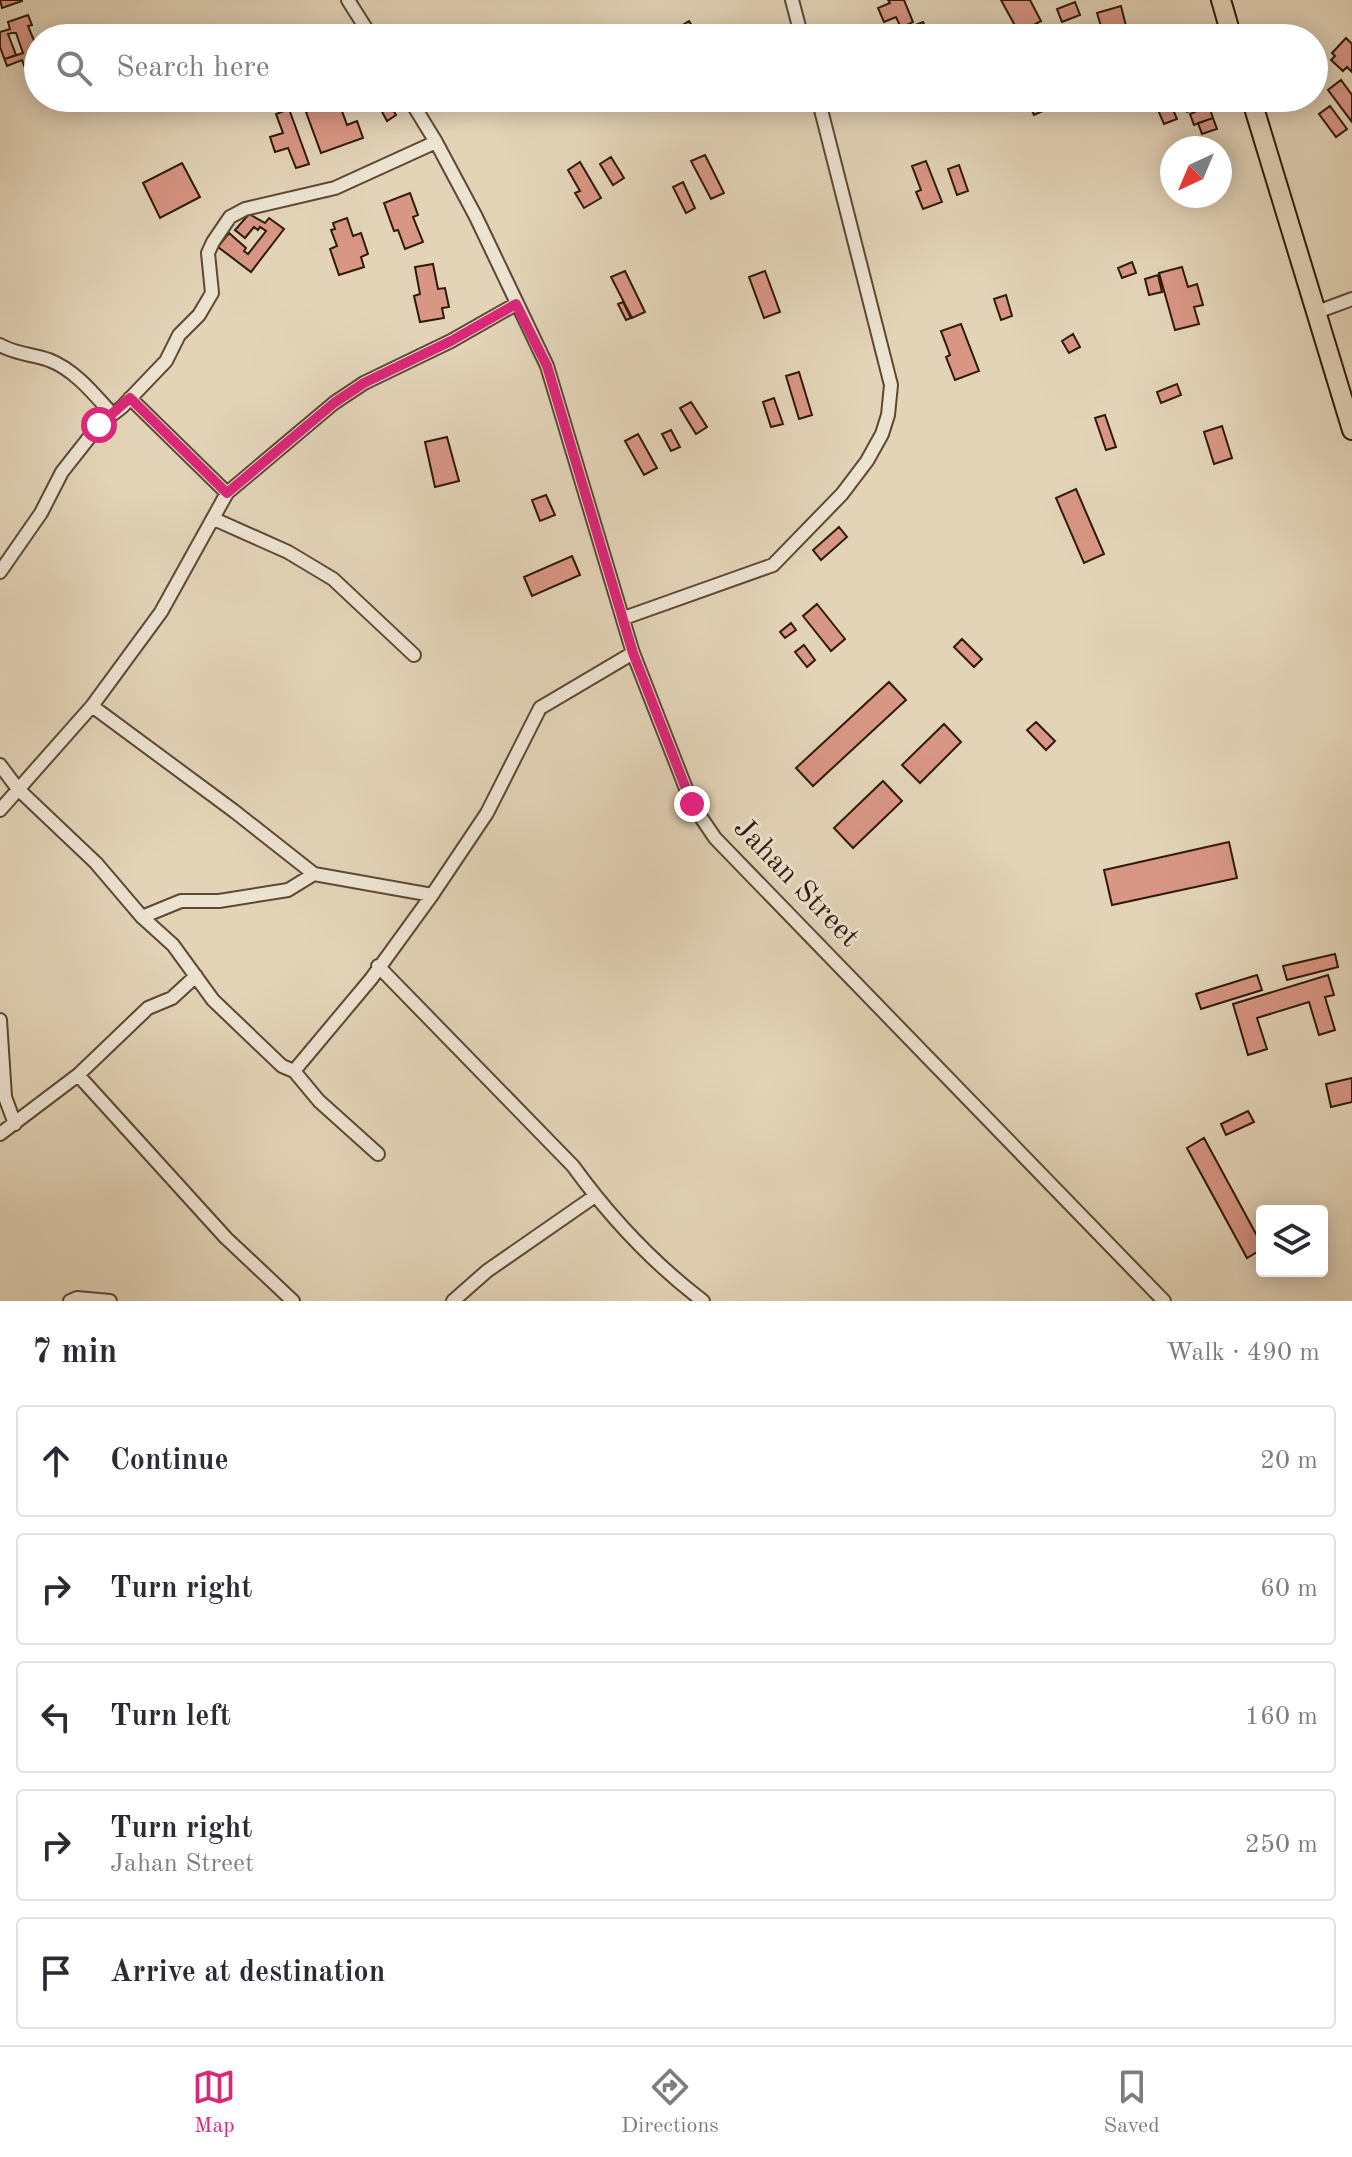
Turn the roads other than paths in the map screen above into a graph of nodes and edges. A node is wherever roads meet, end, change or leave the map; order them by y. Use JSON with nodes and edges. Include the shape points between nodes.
{"nodes":[{"id":1,"x":348,"y":0,"type":"edge"},
{"id":2,"x":792,"y":0,"type":"edge"},
{"id":3,"x":1221,"y":0,"type":"edge"},
{"id":4,"x":363,"y":24,"type":"edge"},
{"id":5,"x":798,"y":24,"type":"edge"},
{"id":6,"x":1228,"y":24,"type":"edge"},
{"id":7,"x":418,"y":112,"type":"edge"},
{"id":8,"x":822,"y":112,"type":"edge"},
{"id":9,"x":1255,"y":112,"type":"edge"},
{"id":10,"x":436,"y":142,"type":"junction"},
{"id":11,"x":1352,"y":299,"type":"edge"},
{"id":12,"x":516,"y":304,"type":"junction"},
{"id":13,"x":1317,"y":312,"type":"junction"},
{"id":14,"x":0,"y":345,"type":"edge"},
{"id":15,"x":130,"y":398,"type":"junction"},
{"id":16,"x":112,"y":414,"type":"junction"},
{"id":17,"x":1352,"y":430,"type":"edge"},
{"id":18,"x":227,"y":493,"type":"junction"},
{"id":19,"x":214,"y":519,"type":"junction"},
{"id":20,"x":0,"y":572,"type":"edge"},
{"id":21,"x":624,"y":618,"type":"junction"},
{"id":22,"x":633,"y":653,"type":"junction"},
{"id":23,"x":414,"y":655,"type":"dead end"},
{"id":24,"x":92,"y":706,"type":"junction"},
{"id":25,"x":0,"y":765,"type":"edge"},
{"id":26,"x":18,"y":789,"type":"junction"},
{"id":27,"x":0,"y":810,"type":"edge"},
{"id":28,"x":314,"y":874,"type":"junction"},
{"id":29,"x":432,"y":895,"type":"junction"},
{"id":30,"x":142,"y":917,"type":"junction"},
{"id":31,"x":378,"y":966,"type":"junction"},
{"id":32,"x":196,"y":976,"type":"junction"},
{"id":33,"x":0,"y":1020,"type":"edge"},
{"id":34,"x":294,"y":1071,"type":"junction"},
{"id":35,"x":78,"y":1075,"type":"junction"},
{"id":36,"x":15,"y":1124,"type":"junction"},
{"id":37,"x":0,"y":1134,"type":"edge"},
{"id":38,"x":378,"y":1154,"type":"dead end"},
{"id":39,"x":595,"y":1196,"type":"junction"},
{"id":40,"x":70,"y":1301,"type":"edge"},
{"id":41,"x":110,"y":1301,"type":"edge"},
{"id":42,"x":293,"y":1301,"type":"edge"},
{"id":43,"x":453,"y":1301,"type":"edge"},
{"id":44,"x":703,"y":1301,"type":"edge"},
{"id":45,"x":1164,"y":1301,"type":"edge"}],
"edges":[{"from":1,"to":4,"type":"street"},
{"from":2,"to":5,"type":"street"},
{"from":3,"to":6,"type":"main road"},
{"from":7,"to":10,"type":"street","name":"Jahan Street"},
{"from":8,"to":21,"type":"street","via":[[891,385],[882,434],[842,494],[773,565]]},
{"from":9,"to":13,"type":"main road"},
{"from":10,"to":12,"type":"street","name":"Jahan Street"},
{"from":10,"to":15,"type":"street","via":[[335,188],[230,217],[208,253],[212,293],[166,361]]},
{"from":11,"to":13,"type":"street"},
{"from":12,"to":18,"type":"street","via":[[364,383]]},
{"from":12,"to":21,"type":"street","name":"Jahan Street","via":[[547,366]]},
{"from":13,"to":17,"type":"main road"},
{"from":14,"to":16,"type":"street","via":[[64,368]]},
{"from":15,"to":16,"type":"street"},
{"from":15,"to":18,"type":"street"},
{"from":16,"to":20,"type":"street","via":[[62,472]]},
{"from":18,"to":19,"type":"street"},
{"from":19,"to":23,"type":"street","via":[[333,579]]},
{"from":19,"to":24,"type":"street","via":[[161,612]]},
{"from":21,"to":22,"type":"street","name":"Jahan Street"},
{"from":22,"to":29,"type":"street","via":[[540,708],[487,813]]},
{"from":22,"to":45,"type":"street","name":"Jahan Street","via":[[692,804],[715,838]]},
{"from":24,"to":26,"type":"street"},
{"from":24,"to":28,"type":"street"},
{"from":25,"to":26,"type":"street"},
{"from":26,"to":27,"type":"street"},
{"from":26,"to":30,"type":"street","via":[[96,863]]},
{"from":28,"to":29,"type":"street"},
{"from":28,"to":30,"type":"street","via":[[288,890],[181,901]]},
{"from":29,"to":31,"type":"street"},
{"from":30,"to":32,"type":"street"},
{"from":31,"to":34,"type":"street"},
{"from":31,"to":39,"type":"street","via":[[553,1144]]},
{"from":32,"to":34,"type":"street","via":[[251,1039]]},
{"from":32,"to":35,"type":"street","via":[[172,998],[148,1008]]},
{"from":33,"to":36,"type":"street","via":[[5,1097]]},
{"from":34,"to":38,"type":"street"},
{"from":35,"to":36,"type":"street"},
{"from":35,"to":42,"type":"street","via":[[226,1238]]},
{"from":36,"to":37,"type":"street"},
{"from":39,"to":43,"type":"street"},
{"from":39,"to":44,"type":"street","via":[[673,1278]]},
{"from":40,"to":41,"type":"street"}]}
